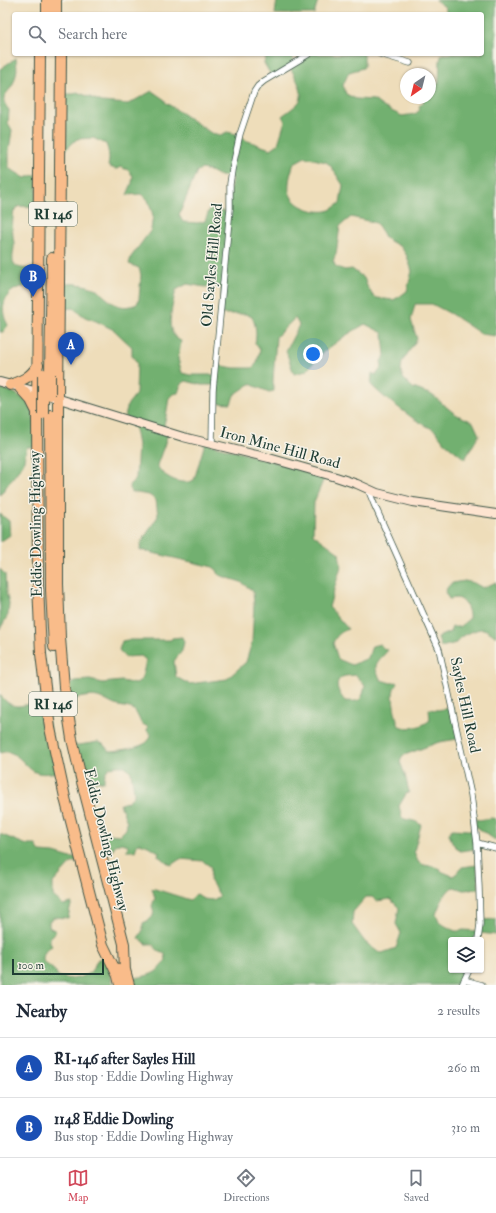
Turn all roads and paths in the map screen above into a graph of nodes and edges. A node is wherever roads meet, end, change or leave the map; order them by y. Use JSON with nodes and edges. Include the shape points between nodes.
{"nodes":[{"id":1,"x":41,"y":0,"type":"edge"},
{"id":2,"x":47,"y":0,"type":"edge"},
{"id":3,"x":56,"y":0,"type":"edge"},
{"id":4,"x":61,"y":0,"type":"edge"},
{"id":5,"x":41,"y":12,"type":"edge"},
{"id":6,"x":47,"y":12,"type":"edge"},
{"id":7,"x":56,"y":12,"type":"edge"},
{"id":8,"x":61,"y":12,"type":"edge"},
{"id":9,"x":40,"y":56,"type":"edge"},
{"id":10,"x":46,"y":56,"type":"edge"},
{"id":11,"x":55,"y":56,"type":"edge"},
{"id":12,"x":61,"y":56,"type":"edge"},
{"id":13,"x":307,"y":56,"type":"edge"},
{"id":14,"x":387,"y":56,"type":"edge"},
{"id":15,"x":410,"y":63,"type":"dead end"},
{"id":16,"x":38,"y":365,"type":"junction"},
{"id":17,"x":47,"y":374,"type":"junction"},
{"id":18,"x":5,"y":383,"type":"edge"},
{"id":19,"x":20,"y":388,"type":"junction"},
{"id":20,"x":38,"y":392,"type":"junction"},
{"id":21,"x":58,"y":398,"type":"junction"},
{"id":22,"x":44,"y":414,"type":"junction"},
{"id":23,"x":212,"y":444,"type":"junction"},
{"id":24,"x":368,"y":489,"type":"junction"},
{"id":25,"x":496,"y":514,"type":"edge"},
{"id":26,"x":477,"y":843,"type":"junction"},
{"id":27,"x":496,"y":848,"type":"edge"},
{"id":28,"x":478,"y":937,"type":"edge"},
{"id":29,"x":121,"y":974,"type":"junction"},
{"id":30,"x":463,"y":982,"type":"edge"},
{"id":31,"x":120,"y":985,"type":"edge"},
{"id":32,"x":129,"y":985,"type":"edge"},
{"id":33,"x":482,"y":985,"type":"edge"}],
"edges":[{"from":1,"to":5,"type":"highway"},
{"from":2,"to":6,"type":"highway"},
{"from":3,"to":7,"type":"highway"},
{"from":4,"to":8,"type":"highway"},
{"from":9,"to":16,"type":"highway"},
{"from":10,"to":17,"type":"highway","name":"Eddie Dowling Highway","number":"RI 146"},
{"from":11,"to":17,"type":"highway","name":"Eddie Dowling Highway","number":"RI 146"},
{"from":12,"to":21,"type":"highway"},
{"from":13,"to":23,"type":"street","name":"Old Sayles Hill Road","via":[[258,86],[240,134],[230,184]]},
{"from":14,"to":15,"type":"street"},
{"from":16,"to":18,"type":"highway","via":[[28,377]]},
{"from":16,"to":20,"type":"highway"},
{"from":17,"to":22,"type":"highway","name":"Eddie Dowling Highway","number":"RI 146","bridge":true},
{"from":18,"to":19,"type":"street"},
{"from":19,"to":20,"type":"street"},
{"from":19,"to":22,"type":"highway"},
{"from":20,"to":21,"type":"street"},
{"from":20,"to":22,"type":"highway"},
{"from":21,"to":23,"type":"street","name":"Iron Mine Hill Road"},
{"from":21,"to":29,"type":"highway","via":[[58,584],[66,701],[76,755],[124,944]]},
{"from":22,"to":29,"type":"highway","name":"Eddie Dowling Highway","number":"RI 146","via":[[44,608],[52,700],[67,781]]},
{"from":23,"to":24,"type":"street","name":"Iron Mine Hill Road","via":[[328,474]]},
{"from":24,"to":25,"type":"street","name":"Iron Mine Hill Road","via":[[414,502]]},
{"from":24,"to":26,"type":"street","name":"Sayles Hill Road","via":[[439,649],[471,795]]},
{"from":26,"to":27,"type":"street"},
{"from":26,"to":28,"type":"street","name":"Sayles Hill Road","via":[[480,916]]},
{"from":29,"to":31,"type":"highway","name":"Eddie Dowling Highway","number":"RI 146"},
{"from":29,"to":32,"type":"highway","name":"Eddie Dowling Highway","number":"RI 146"},
{"from":30,"to":33,"type":"street"}]}
